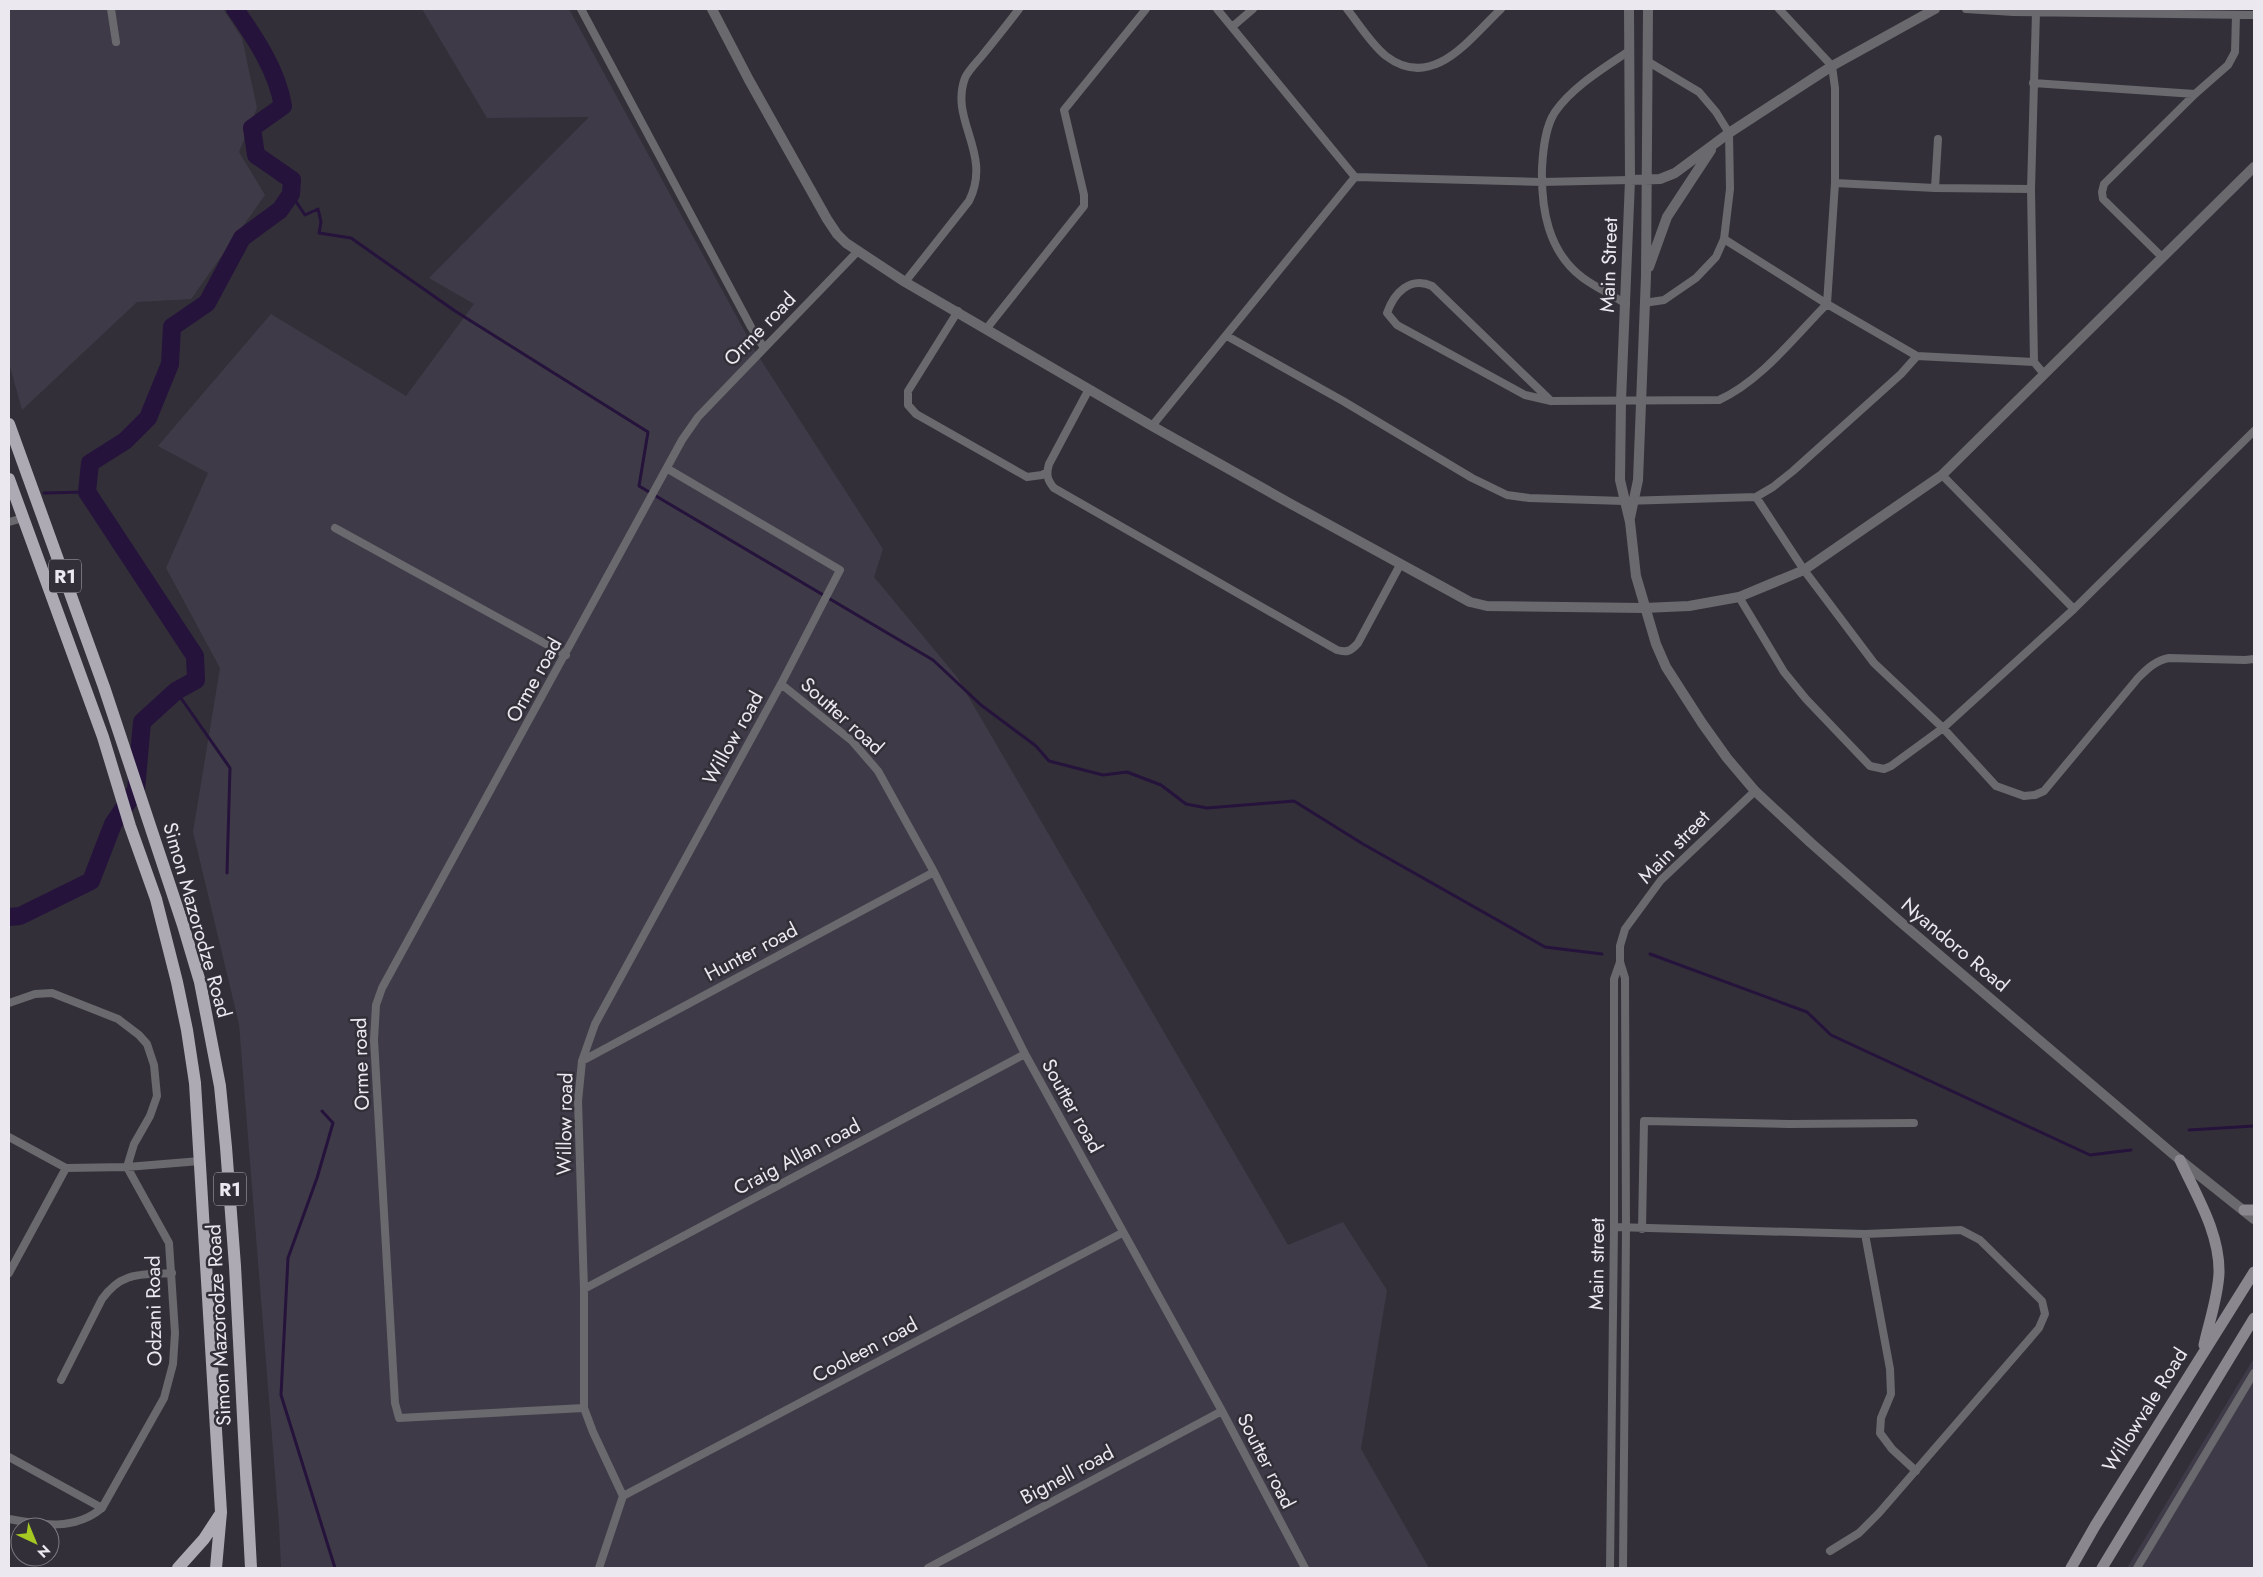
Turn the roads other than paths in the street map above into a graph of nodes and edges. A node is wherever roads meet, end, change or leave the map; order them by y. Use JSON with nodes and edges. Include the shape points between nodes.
{"nodes":[{"id":1,"x":112,"y":9,"type":"edge"},
{"id":2,"x":581,"y":9,"type":"edge"},
{"id":3,"x":712,"y":9,"type":"edge"},
{"id":4,"x":1019,"y":9,"type":"edge"},
{"id":5,"x":1146,"y":9,"type":"edge"},
{"id":6,"x":1217,"y":9,"type":"edge"},
{"id":7,"x":1253,"y":9,"type":"edge"},
{"id":8,"x":1347,"y":9,"type":"edge"},
{"id":9,"x":1501,"y":9,"type":"edge"},
{"id":10,"x":1629,"y":9,"type":"edge"},
{"id":11,"x":1648,"y":9,"type":"edge"},
{"id":12,"x":1779,"y":9,"type":"edge"},
{"id":13,"x":1935,"y":9,"type":"edge"},
{"id":14,"x":1966,"y":9,"type":"edge"},
{"id":15,"x":1920,"y":12,"type":"edge"},
{"id":16,"x":2036,"y":12,"type":"junction"},
{"id":17,"x":2236,"y":15,"type":"junction"},
{"id":18,"x":2254,"y":15,"type":"edge"},
{"id":19,"x":1232,"y":27,"type":"junction"},
{"id":20,"x":116,"y":42,"type":"dead end"},
{"id":21,"x":1628,"y":52,"type":"junction"},
{"id":22,"x":1648,"y":61,"type":"junction"},
{"id":23,"x":1832,"y":66,"type":"junction"},
{"id":24,"x":2033,"y":83,"type":"junction"},
{"id":25,"x":2195,"y":94,"type":"junction"},
{"id":26,"x":1729,"y":133,"type":"junction"},
{"id":27,"x":1938,"y":139,"type":"dead end"},
{"id":28,"x":1714,"y":146,"type":"junction"},
{"id":29,"x":2254,"y":167,"type":"edge"},
{"id":30,"x":1355,"y":177,"type":"junction"},
{"id":31,"x":1648,"y":179,"type":"junction"},
{"id":32,"x":1630,"y":180,"type":"junction"},
{"id":33,"x":1542,"y":182,"type":"junction"},
{"id":34,"x":1835,"y":183,"type":"junction"},
{"id":35,"x":1935,"y":188,"type":"junction"},
{"id":36,"x":2031,"y":189,"type":"junction"},
{"id":37,"x":1724,"y":239,"type":"junction"},
{"id":38,"x":858,"y":252,"type":"junction"},
{"id":39,"x":2162,"y":258,"type":"junction"},
{"id":40,"x":1646,"y":276,"type":"junction"},
{"id":41,"x":905,"y":282,"type":"junction"},
{"id":42,"x":1644,"y":303,"type":"junction"},
{"id":43,"x":1626,"y":304,"type":"junction"},
{"id":44,"x":1827,"y":304,"type":"junction"},
{"id":45,"x":958,"y":311,"type":"junction"},
{"id":46,"x":987,"y":328,"type":"junction"},
{"id":47,"x":1227,"y":336,"type":"junction"},
{"id":48,"x":764,"y":348,"type":"junction"},
{"id":49,"x":1917,"y":356,"type":"junction"},
{"id":50,"x":2034,"y":362,"type":"junction"},
{"id":51,"x":2044,"y":374,"type":"junction"},
{"id":52,"x":1089,"y":388,"type":"junction"},
{"id":53,"x":1640,"y":400,"type":"junction"},
{"id":54,"x":1551,"y":401,"type":"junction"},
{"id":55,"x":1621,"y":401,"type":"junction"},
{"id":56,"x":9,"y":424,"type":"edge"},
{"id":57,"x":1152,"y":426,"type":"junction"},
{"id":58,"x":2254,"y":431,"type":"edge"},
{"id":59,"x":668,"y":470,"type":"junction"},
{"id":60,"x":1047,"y":472,"type":"junction"},
{"id":61,"x":1942,"y":475,"type":"junction"},
{"id":62,"x":9,"y":479,"type":"edge"},
{"id":63,"x":1756,"y":497,"type":"junction"},
{"id":64,"x":1629,"y":501,"type":"junction"},
{"id":65,"x":23,"y":518,"type":"junction"},
{"id":66,"x":9,"y":522,"type":"edge"},
{"id":67,"x":335,"y":528,"type":"dead end"},
{"id":68,"x":1400,"y":565,"type":"junction"},
{"id":69,"x":1804,"y":570,"type":"junction"},
{"id":70,"x":1739,"y":597,"type":"junction"},
{"id":71,"x":1644,"y":608,"type":"junction"},
{"id":72,"x":2074,"y":609,"type":"junction"},
{"id":73,"x":566,"y":655,"type":"junction"},
{"id":74,"x":2254,"y":658,"type":"edge"},
{"id":75,"x":1666,"y":666,"type":"joint"},
{"id":76,"x":781,"y":684,"type":"junction"},
{"id":77,"x":1943,"y":728,"type":"junction"},
{"id":78,"x":1755,"y":790,"type":"junction"},
{"id":79,"x":934,"y":872,"type":"junction"},
{"id":80,"x":1620,"y":962,"type":"junction"},
{"id":81,"x":9,"y":1003,"type":"edge"},
{"id":82,"x":1025,"y":1054,"type":"junction"},
{"id":83,"x":582,"y":1061,"type":"junction"},
{"id":84,"x":1914,"y":1123,"type":"dead end"},
{"id":85,"x":9,"y":1137,"type":"edge"},
{"id":86,"x":2180,"y":1160,"type":"junction"},
{"id":87,"x":200,"y":1161,"type":"junction"},
{"id":88,"x":126,"y":1166,"type":"junction"},
{"id":89,"x":66,"y":1168,"type":"junction"},
{"id":90,"x":2249,"y":1210,"type":"edge"},
{"id":91,"x":2254,"y":1219,"type":"edge"},
{"id":92,"x":1614,"y":1228,"type":"junction"},
{"id":93,"x":1626,"y":1228,"type":"junction"},
{"id":94,"x":1642,"y":1229,"type":"junction"},
{"id":95,"x":1122,"y":1233,"type":"junction"},
{"id":96,"x":1865,"y":1234,"type":"junction"},
{"id":97,"x":2254,"y":1272,"type":"edge"},
{"id":98,"x":9,"y":1273,"type":"edge"},
{"id":99,"x":172,"y":1273,"type":"junction"},
{"id":100,"x":584,"y":1289,"type":"junction"},
{"id":101,"x":2254,"y":1318,"type":"edge"},
{"id":102,"x":2202,"y":1354,"type":"junction"},
{"id":103,"x":2254,"y":1373,"type":"edge"},
{"id":104,"x":61,"y":1380,"type":"dead end"},
{"id":105,"x":584,"y":1408,"type":"junction"},
{"id":106,"x":1222,"y":1411,"type":"junction"},
{"id":107,"x":9,"y":1457,"type":"edge"},
{"id":108,"x":1916,"y":1471,"type":"junction"},
{"id":109,"x":623,"y":1496,"type":"junction"},
{"id":110,"x":102,"y":1508,"type":"junction"},
{"id":111,"x":221,"y":1512,"type":"junction"},
{"id":112,"x":9,"y":1519,"type":"edge"},
{"id":113,"x":1830,"y":1550,"type":"dead end"},
{"id":114,"x":178,"y":1568,"type":"edge"},
{"id":115,"x":216,"y":1568,"type":"edge"},
{"id":116,"x":251,"y":1568,"type":"edge"},
{"id":117,"x":599,"y":1568,"type":"edge"},
{"id":118,"x":928,"y":1568,"type":"edge"},
{"id":119,"x":1305,"y":1568,"type":"edge"},
{"id":120,"x":1610,"y":1568,"type":"edge"},
{"id":121,"x":1623,"y":1568,"type":"edge"},
{"id":122,"x":2071,"y":1568,"type":"edge"},
{"id":123,"x":2102,"y":1568,"type":"edge"},
{"id":124,"x":2136,"y":1568,"type":"edge"}],
"edges":[{"from":1,"to":20,"type":"street"},
{"from":2,"to":48,"type":"street"},
{"from":3,"to":38,"type":"street","via":[[827,219],[837,234]]},
{"from":4,"to":41,"type":"street","via":[[965,77],[963,85],[962,107],[977,165],[975,190]]},
{"from":5,"to":46,"type":"street","via":[[1064,110],[1084,206]]},
{"from":6,"to":19,"type":"street"},
{"from":7,"to":19,"type":"street"},
{"from":8,"to":9,"type":"street","via":[[1386,56],[1407,68],[1426,68],[1452,56]]},
{"from":10,"to":21,"type":"street","name":"Main Street"},
{"from":11,"to":22,"type":"street","name":"Main Street"},
{"from":12,"to":23,"type":"street"},
{"from":13,"to":15,"type":"street"},
{"from":14,"to":16,"type":"street"},
{"from":15,"to":23,"type":"street"},
{"from":16,"to":17,"type":"street"},
{"from":16,"to":24,"type":"street"},
{"from":17,"to":18,"type":"street"},
{"from":17,"to":25,"type":"street","via":[[2233,58]]},
{"from":19,"to":30,"type":"street"},
{"from":21,"to":32,"type":"street","name":"Main Street"},
{"from":21,"to":33,"type":"street","via":[[1594,76],[1554,113],[1543,153]]},
{"from":22,"to":26,"type":"street","via":[[1699,92]]},
{"from":22,"to":31,"type":"street","name":"Main Street"},
{"from":23,"to":26,"type":"street"},
{"from":23,"to":34,"type":"street"},
{"from":24,"to":25,"type":"street"},
{"from":24,"to":36,"type":"street"},
{"from":25,"to":39,"type":"street","via":[[2104,184],[2102,192],[2103,199]]},
{"from":26,"to":28,"type":"street"},
{"from":26,"to":37,"type":"street","via":[[1730,189]]},
{"from":27,"to":35,"type":"street"},
{"from":28,"to":31,"type":"street","via":[[1675,173],[1660,179]]},
{"from":28,"to":40,"type":"street","via":[[1667,216]]},
{"from":29,"to":39,"type":"street"},
{"from":30,"to":33,"type":"street"},
{"from":30,"to":47,"type":"street"},
{"from":31,"to":32,"type":"street"},
{"from":31,"to":40,"type":"street","name":"Main Street"},
{"from":32,"to":33,"type":"street"},
{"from":32,"to":43,"type":"street","name":"Main Street"},
{"from":33,"to":43,"type":"street","via":[[1552,240],[1561,255],[1583,278]]},
{"from":34,"to":35,"type":"street"},
{"from":34,"to":44,"type":"street"},
{"from":35,"to":36,"type":"street"},
{"from":36,"to":50,"type":"street"},
{"from":37,"to":42,"type":"street","via":[[1716,257],[1696,278],[1664,300]]},
{"from":37,"to":44,"type":"street"},
{"from":38,"to":41,"type":"street"},
{"from":38,"to":48,"type":"street","name":"Orme road"},
{"from":39,"to":51,"type":"street"},
{"from":40,"to":42,"type":"street","name":"Main Street"},
{"from":41,"to":45,"type":"street"},
{"from":42,"to":53,"type":"street","name":"Main Street"},
{"from":43,"to":55,"type":"street","name":"Main Street"},
{"from":44,"to":49,"type":"street"},
{"from":44,"to":53,"type":"street","via":[[1750,383],[1734,393],[1719,400]]},
{"from":45,"to":46,"type":"street"},
{"from":45,"to":60,"type":"street","via":[[908,391],[908,405],[916,414],[1027,477]]},
{"from":46,"to":52,"type":"street"},
{"from":47,"to":57,"type":"street"},
{"from":47,"to":64,"type":"street","via":[[1472,478],[1507,495]]},
{"from":48,"to":59,"type":"street","name":"Orme road","via":[[698,417],[682,440]]},
{"from":49,"to":50,"type":"street"},
{"from":49,"to":63,"type":"street","via":[[1793,471]]},
{"from":50,"to":51,"type":"street"},
{"from":51,"to":61,"type":"street"},
{"from":52,"to":57,"type":"street"},
{"from":52,"to":60,"type":"street"},
{"from":53,"to":55,"type":"street"},
{"from":53,"to":64,"type":"street","name":"Main Street","via":[[1638,480]]},
{"from":54,"to":54,"type":"street","via":[[1432,286],[1412,283],[1391,302],[1387,313],[1396,325],[1525,395]]},
{"from":54,"to":55,"type":"street"},
{"from":55,"to":64,"type":"street","name":"Main Street","via":[[1620,480]]},
{"from":56,"to":116,"type":"highway","name":"Simon Mazorodze Road","number":"R1","via":[[149,819],[200,982],[220,1086],[235,1266]]},
{"from":57,"to":68,"type":"street"},
{"from":58,"to":72,"type":"street"},
{"from":59,"to":73,"type":"street","name":"Orme road"},
{"from":59,"to":76,"type":"street","name":"Willow road","via":[[840,570]]},
{"from":60,"to":68,"type":"street","via":[[1048,481],[1062,493],[1344,652],[1352,650],[1358,643]]},
{"from":61,"to":69,"type":"street"},
{"from":61,"to":72,"type":"street"},
{"from":62,"to":65,"type":"highway","name":"Simon Mazorodze Road","number":"R1"},
{"from":63,"to":64,"type":"street"},
{"from":63,"to":69,"type":"street"},
{"from":64,"to":71,"type":"street","name":"Main Street","via":[[1636,576]]},
{"from":65,"to":66,"type":"street"},
{"from":65,"to":87,"type":"highway","name":"Simon Mazorodze Road","number":"R1","via":[[103,737],[166,933],[195,1083]]},
{"from":67,"to":73,"type":"street"},
{"from":68,"to":71,"type":"street","via":[[1470,602],[1487,606]]},
{"from":69,"to":70,"type":"street"},
{"from":69,"to":77,"type":"street","via":[[1869,657]]},
{"from":70,"to":71,"type":"street","via":[[1689,606]]},
{"from":70,"to":77,"type":"street","via":[[1784,672],[1870,766],[1884,769],[1891,766]]},
{"from":71,"to":75,"type":"street","name":"Main Street"},
{"from":72,"to":77,"type":"street"},
{"from":73,"to":105,"type":"street","name":"Orme road","via":[[382,988],[376,1004],[374,1026],[395,1403],[399,1418]]},
{"from":74,"to":77,"type":"street","via":[[2168,658],[2149,666],[2044,791],[2035,795],[2024,796],[1996,786]]},
{"from":75,"to":78,"type":"street","name":"Nyandoro Road","via":[[1702,724]]},
{"from":76,"to":79,"type":"street","name":"Soutter road","via":[[866,756],[878,771]]},
{"from":76,"to":83,"type":"street","name":"Willow road","via":[[595,1024]]},
{"from":78,"to":80,"type":"street","name":"Main street","via":[[1661,880],[1625,929]]},
{"from":78,"to":86,"type":"street","name":"Nyandoro Road","via":[[1890,913]]},
{"from":79,"to":82,"type":"street","name":"Soutter road"},
{"from":79,"to":83,"type":"street","name":"Hunter road"},
{"from":80,"to":92,"type":"street","name":"Main street","via":[[1614,979]]},
{"from":80,"to":93,"type":"street","name":"Main street","via":[[1625,978]]},
{"from":81,"to":88,"type":"street","via":[[35,994],[52,993],[118,1019],[147,1044],[154,1065],[157,1096]]},
{"from":82,"to":95,"type":"street","name":"Soutter road"},
{"from":82,"to":100,"type":"street","name":"Craig Allan road"},
{"from":83,"to":100,"type":"street","name":"Willow road","via":[[578,1101]]},
{"from":84,"to":94,"type":"street","via":[[1644,1121]]},
{"from":85,"to":89,"type":"street"},
{"from":86,"to":90,"type":"street","name":"Nyandoro Road"},
{"from":86,"to":102,"type":"main road","via":[[2211,1229],[2218,1257],[2216,1296]]},
{"from":87,"to":88,"type":"street"},
{"from":87,"to":111,"type":"highway","number":"R1"},
{"from":88,"to":89,"type":"street"},
{"from":88,"to":99,"type":"street","name":"Odzani Road","via":[[169,1243]]},
{"from":89,"to":98,"type":"street"},
{"from":90,"to":91,"type":"street","name":"Nyandoro Road"},
{"from":92,"to":93,"type":"street"},
{"from":92,"to":120,"type":"street","name":"Main street"},
{"from":93,"to":94,"type":"street"},
{"from":93,"to":121,"type":"street","name":"Main street"},
{"from":94,"to":96,"type":"street"},
{"from":95,"to":106,"type":"street","name":"Soutter road"},
{"from":95,"to":109,"type":"street","name":"Cooleen road"},
{"from":96,"to":108,"type":"street","via":[[1890,1369],[1891,1394],[1880,1418],[1880,1433]]},
{"from":96,"to":108,"type":"street","via":[[1949,1230],[1971,1234],[2036,1294],[2045,1308],[2039,1328]]},
{"from":97,"to":102,"type":"main road","name":"Willowvale Road"},
{"from":99,"to":104,"type":"street","via":[[129,1276],[110,1286]]},
{"from":99,"to":110,"type":"street","name":"Odzani Road","via":[[175,1333],[169,1384]]},
{"from":100,"to":105,"type":"street","name":"Willow road"},
{"from":101,"to":123,"type":"main road"},
{"from":102,"to":122,"type":"main road","name":"Willowvale Road"},
{"from":103,"to":124,"type":"street"},
{"from":105,"to":109,"type":"street","name":"Willow road"},
{"from":106,"to":118,"type":"street","name":"Bignell road"},
{"from":106,"to":119,"type":"street","name":"Soutter road"},
{"from":107,"to":110,"type":"street"},
{"from":108,"to":113,"type":"street","via":[[1866,1527]]},
{"from":109,"to":117,"type":"street"},
{"from":110,"to":112,"type":"street","via":[[72,1523],[32,1523]]},
{"from":111,"to":114,"type":"highway","via":[[204,1539]]},
{"from":111,"to":115,"type":"highway","number":"R1"}]}
